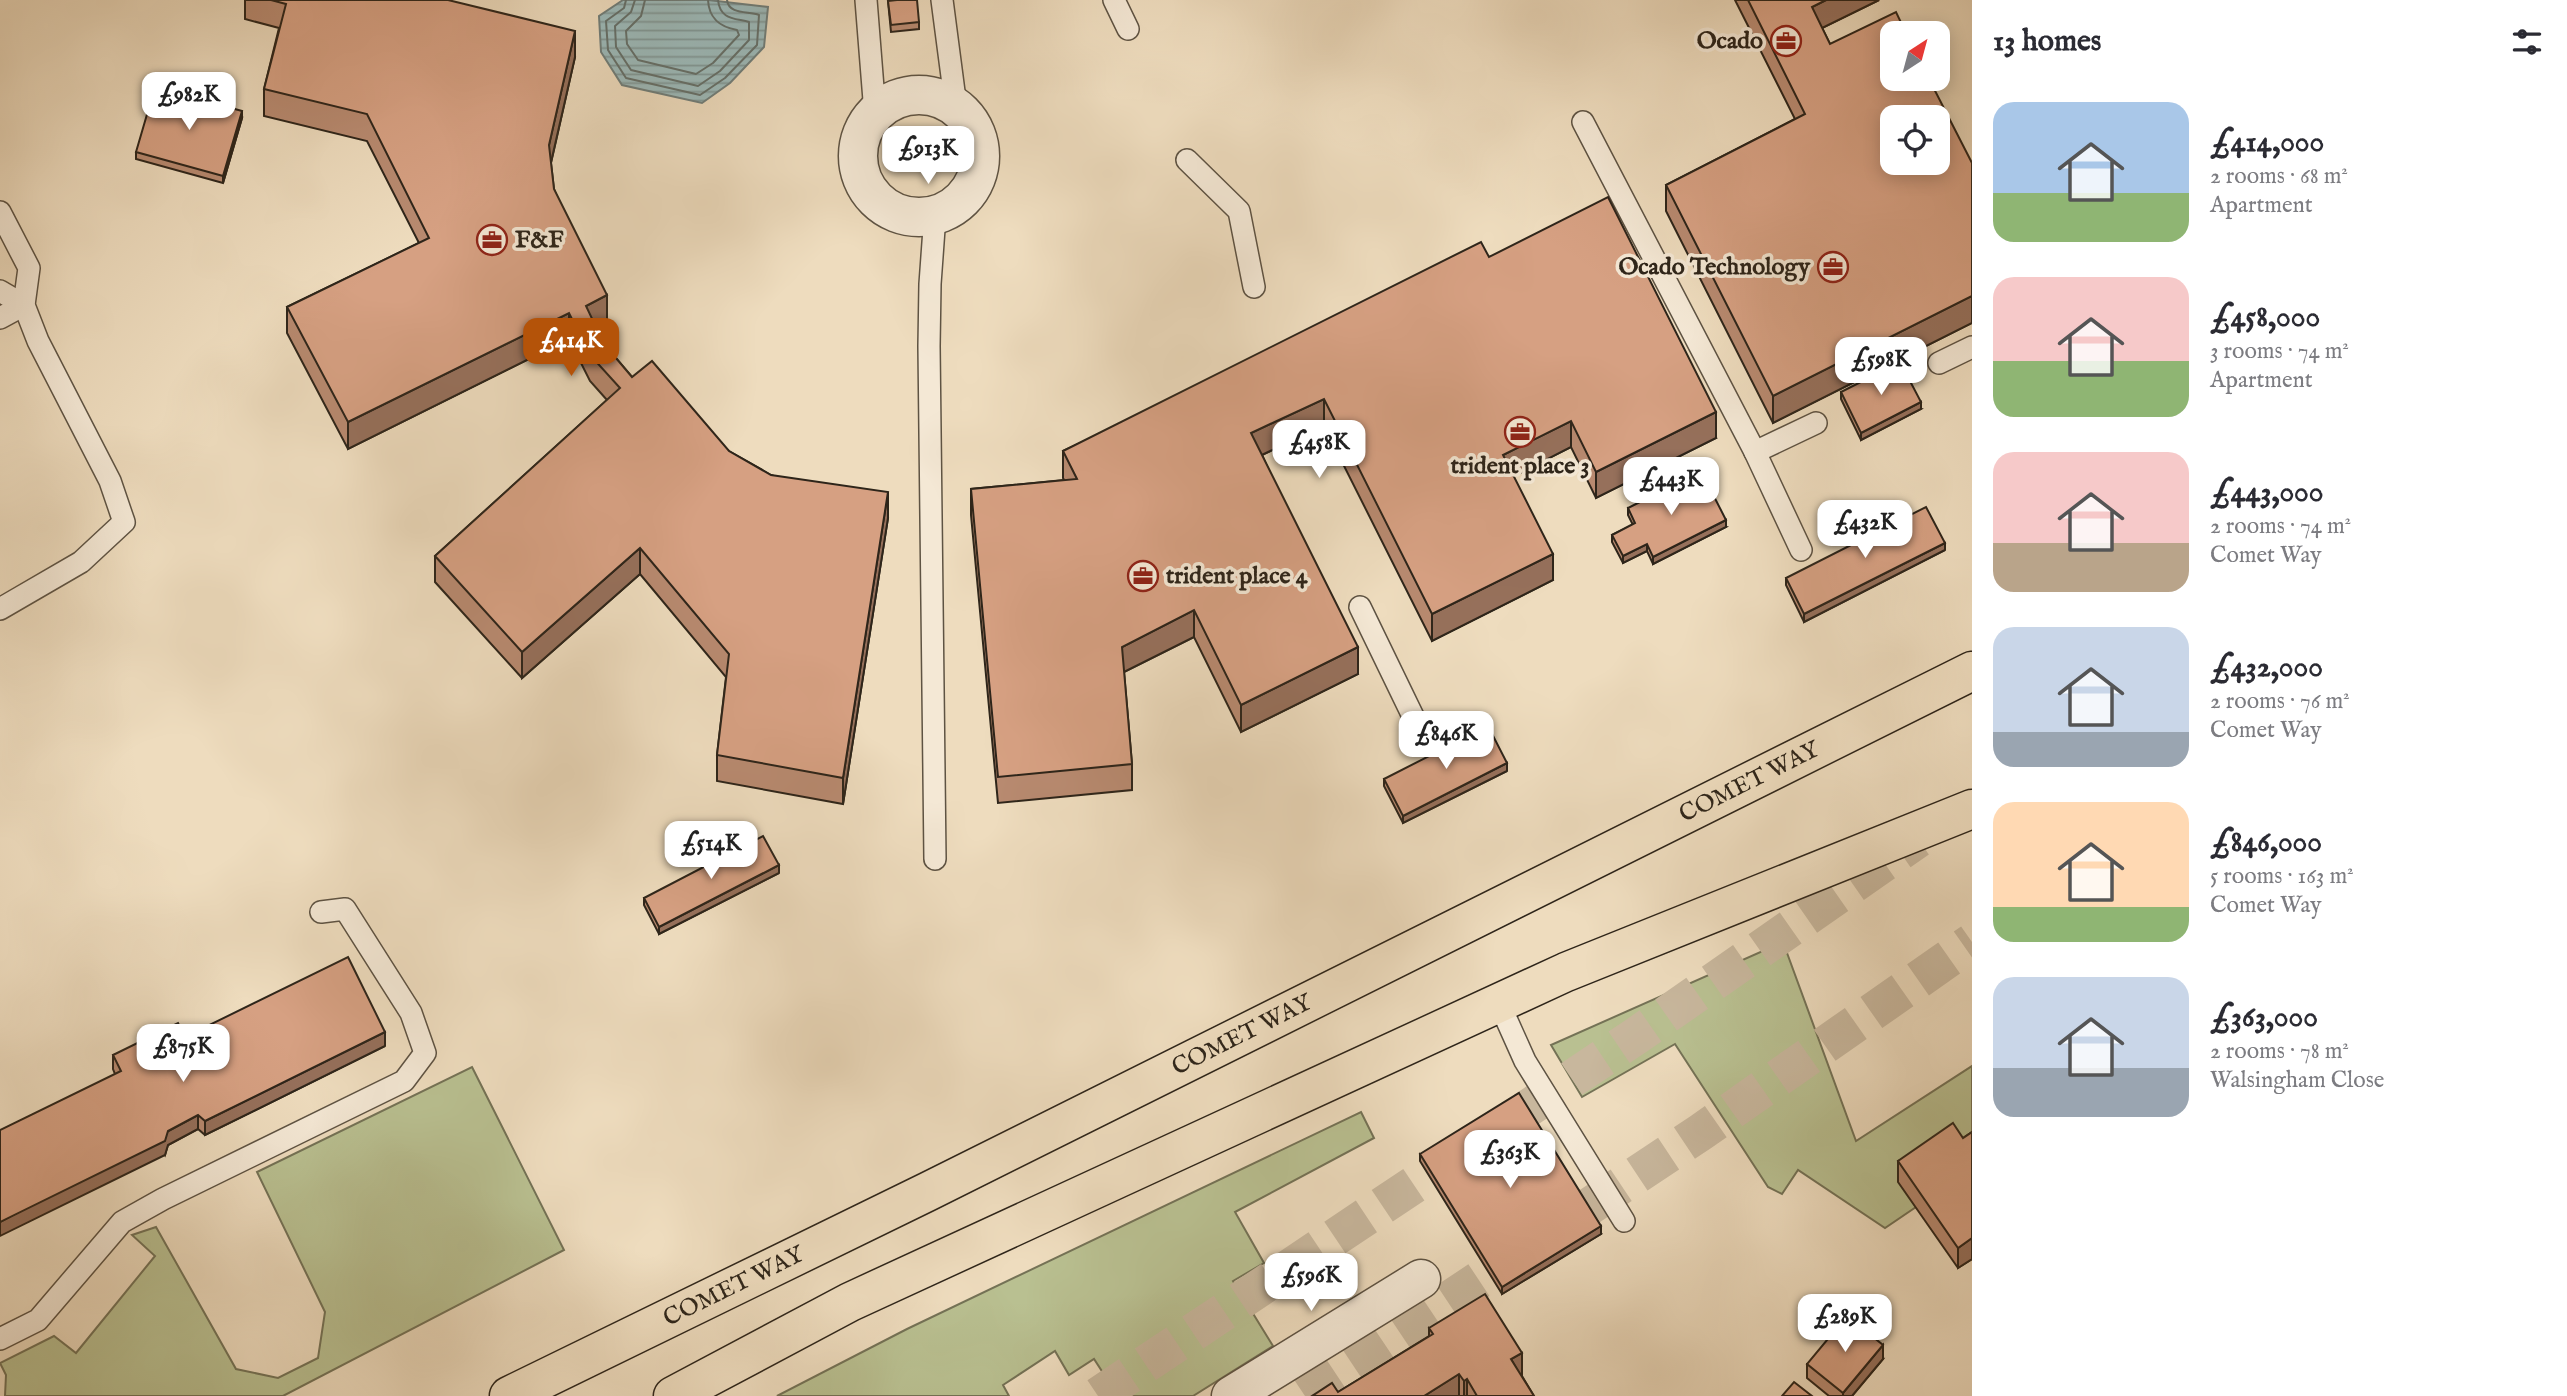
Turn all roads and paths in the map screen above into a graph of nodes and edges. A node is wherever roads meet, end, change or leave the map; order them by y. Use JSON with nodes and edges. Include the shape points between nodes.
{"nodes":[{"id":1,"x":866,"y":0,"type":"edge"},
{"id":2,"x":942,"y":0,"type":"edge"},
{"id":3,"x":1114,"y":0,"type":"edge"},
{"id":4,"x":1128,"y":29,"type":"dead end"},
{"id":5,"x":956,"y":107,"type":"junction"},
{"id":6,"x":875,"y":113,"type":"junction"},
{"id":7,"x":1583,"y":122,"type":"dead end"},
{"id":8,"x":1187,"y":160,"type":"dead end"},
{"id":9,"x":0,"y":212,"type":"edge"},
{"id":10,"x":935,"y":215,"type":"junction"},
{"id":11,"x":1254,"y":287,"type":"dead end"},
{"id":12,"x":0,"y":292,"type":"edge"},
{"id":13,"x":24,"y":305,"type":"junction"},
{"id":14,"x":0,"y":318,"type":"edge"},
{"id":15,"x":1972,"y":347,"type":"edge"},
{"id":16,"x":1939,"y":363,"type":"dead end"},
{"id":17,"x":1816,"y":423,"type":"dead end"},
{"id":18,"x":1755,"y":452,"type":"junction"},
{"id":19,"x":1801,"y":550,"type":"dead end"},
{"id":20,"x":1360,"y":607,"type":"dead end"},
{"id":21,"x":0,"y":609,"type":"edge"},
{"id":22,"x":1972,"y":671,"type":"edge"},
{"id":23,"x":1424,"y":739,"type":"dead end"},
{"id":24,"x":1972,"y":809,"type":"edge"},
{"id":25,"x":935,"y":859,"type":"dead end"},
{"id":26,"x":321,"y":912,"type":"dead end"},
{"id":27,"x":1499,"y":1003,"type":"junction"},
{"id":28,"x":1625,"y":1222,"type":"dead end"},
{"id":29,"x":1421,"y":1279,"type":"dead end"},
{"id":30,"x":0,"y":1339,"type":"edge"},
{"id":31,"x":509,"y":1396,"type":"edge"},
{"id":32,"x":673,"y":1396,"type":"edge"},
{"id":33,"x":1231,"y":1396,"type":"edge"}],
"edges":[{"from":1,"to":6,"type":"lane"},
{"from":2,"to":5,"type":"lane"},
{"from":3,"to":4,"type":"lane"},
{"from":5,"to":6,"type":"street","via":[[922,94],[900,98]]},
{"from":5,"to":10,"type":"street","via":[[971,123],[980,166],[970,190],[957,205]]},
{"from":6,"to":10,"type":"street","via":[[862,132],[857,155],[866,187],[879,203],[897,214]]},
{"from":7,"to":18,"type":"lane"},
{"from":8,"to":11,"type":"lane","via":[[1238,211]]},
{"from":9,"to":13,"type":"lane","via":[[29,268]]},
{"from":10,"to":25,"type":"lane","via":[[929,421]]},
{"from":12,"to":13,"type":"lane"},
{"from":13,"to":14,"type":"lane"},
{"from":13,"to":21,"type":"lane","via":[[110,481],[124,522],[81,562]]},
{"from":15,"to":16,"type":"lane"},
{"from":17,"to":18,"type":"lane"},
{"from":18,"to":19,"type":"lane"},
{"from":20,"to":23,"type":"lane"},
{"from":22,"to":31,"type":"main road","name":"COMET WAY"},
{"from":24,"to":27,"type":"main road"},
{"from":26,"to":30,"type":"lane","via":[[345,909],[411,1013],[425,1053],[404,1082],[122,1222],[38,1320]]},
{"from":27,"to":28,"type":"lane","via":[[1525,1061]]},
{"from":27,"to":32,"type":"main road","via":[[850,1302]]},
{"from":29,"to":33,"type":"street"}]}
